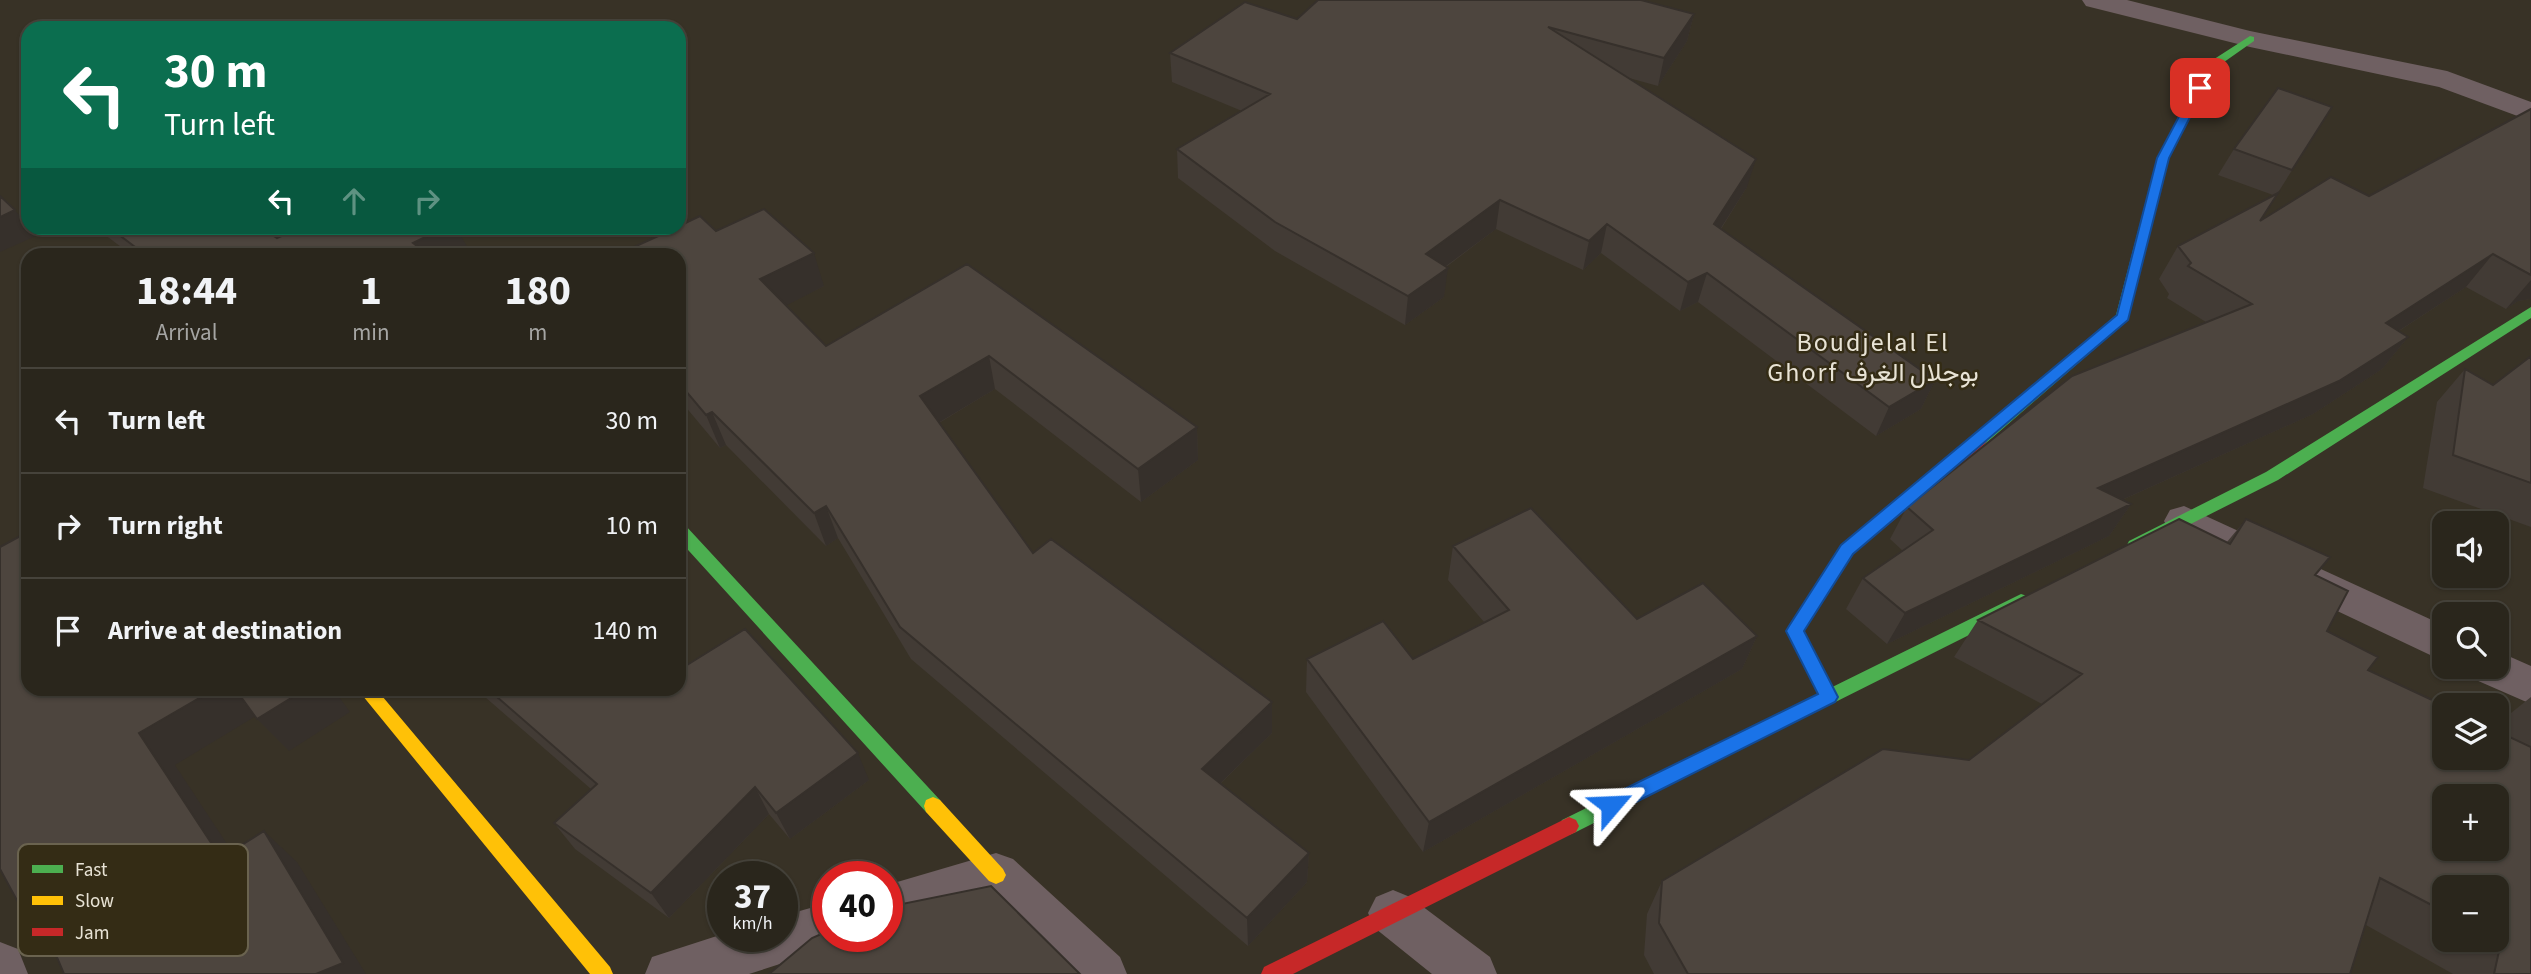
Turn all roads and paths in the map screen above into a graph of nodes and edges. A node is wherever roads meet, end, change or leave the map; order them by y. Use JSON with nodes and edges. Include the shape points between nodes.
{"nodes":[{"id":1,"x":2095,"y":0,"type":"edge"},
{"id":2,"x":2250,"y":39,"type":"junction"},
{"id":3,"x":2531,"y":112,"type":"edge"},
{"id":4,"x":2531,"y":312,"type":"edge"},
{"id":5,"x":2184,"y":521,"type":"junction"},
{"id":6,"x":686,"y":536,"type":"edge"},
{"id":7,"x":2122,"y":551,"type":"edge"},
{"id":8,"x":2037,"y":594,"type":"edge"},
{"id":9,"x":2432,"y":639,"type":"edge"},
{"id":10,"x":2509,"y":675,"type":"edge"},
{"id":11,"x":2531,"y":685,"type":"edge"},
{"id":12,"x":372,"y":696,"type":"edge"},
{"id":13,"x":1829,"y":697,"type":"junction"},
{"id":14,"x":996,"y":875,"type":"junction"},
{"id":15,"x":903,"y":903,"type":"edge"},
{"id":16,"x":1393,"y":913,"type":"junction"},
{"id":17,"x":812,"y":931,"type":"edge"},
{"id":18,"x":0,"y":966,"type":"edge"},
{"id":19,"x":3,"y":974,"type":"edge"},
{"id":20,"x":603,"y":974,"type":"edge"},
{"id":21,"x":670,"y":974,"type":"edge"},
{"id":22,"x":1102,"y":974,"type":"edge"},
{"id":23,"x":1271,"y":974,"type":"edge"},
{"id":24,"x":1472,"y":974,"type":"edge"}],
"edges":[{"from":1,"to":2,"type":"street"},
{"from":2,"to":3,"type":"street","via":[[2447,80]]},
{"from":2,"to":13,"type":"street","via":[[2212,65],[2163,158],[2123,317],[1847,550],[1824,584],[1795,631]]},
{"from":4,"to":5,"type":"street","via":[[2272,477]]},
{"from":5,"to":7,"type":"street"},
{"from":5,"to":9,"type":"street"},
{"from":6,"to":14,"type":"street"},
{"from":8,"to":13,"type":"street"},
{"from":10,"to":11,"type":"street"},
{"from":12,"to":20,"type":"street"},
{"from":13,"to":16,"type":"street"},
{"from":14,"to":15,"type":"street"},
{"from":14,"to":22,"type":"street"},
{"from":16,"to":23,"type":"street"},
{"from":16,"to":24,"type":"street"},
{"from":17,"to":21,"type":"street"},
{"from":18,"to":19,"type":"street"}]}
